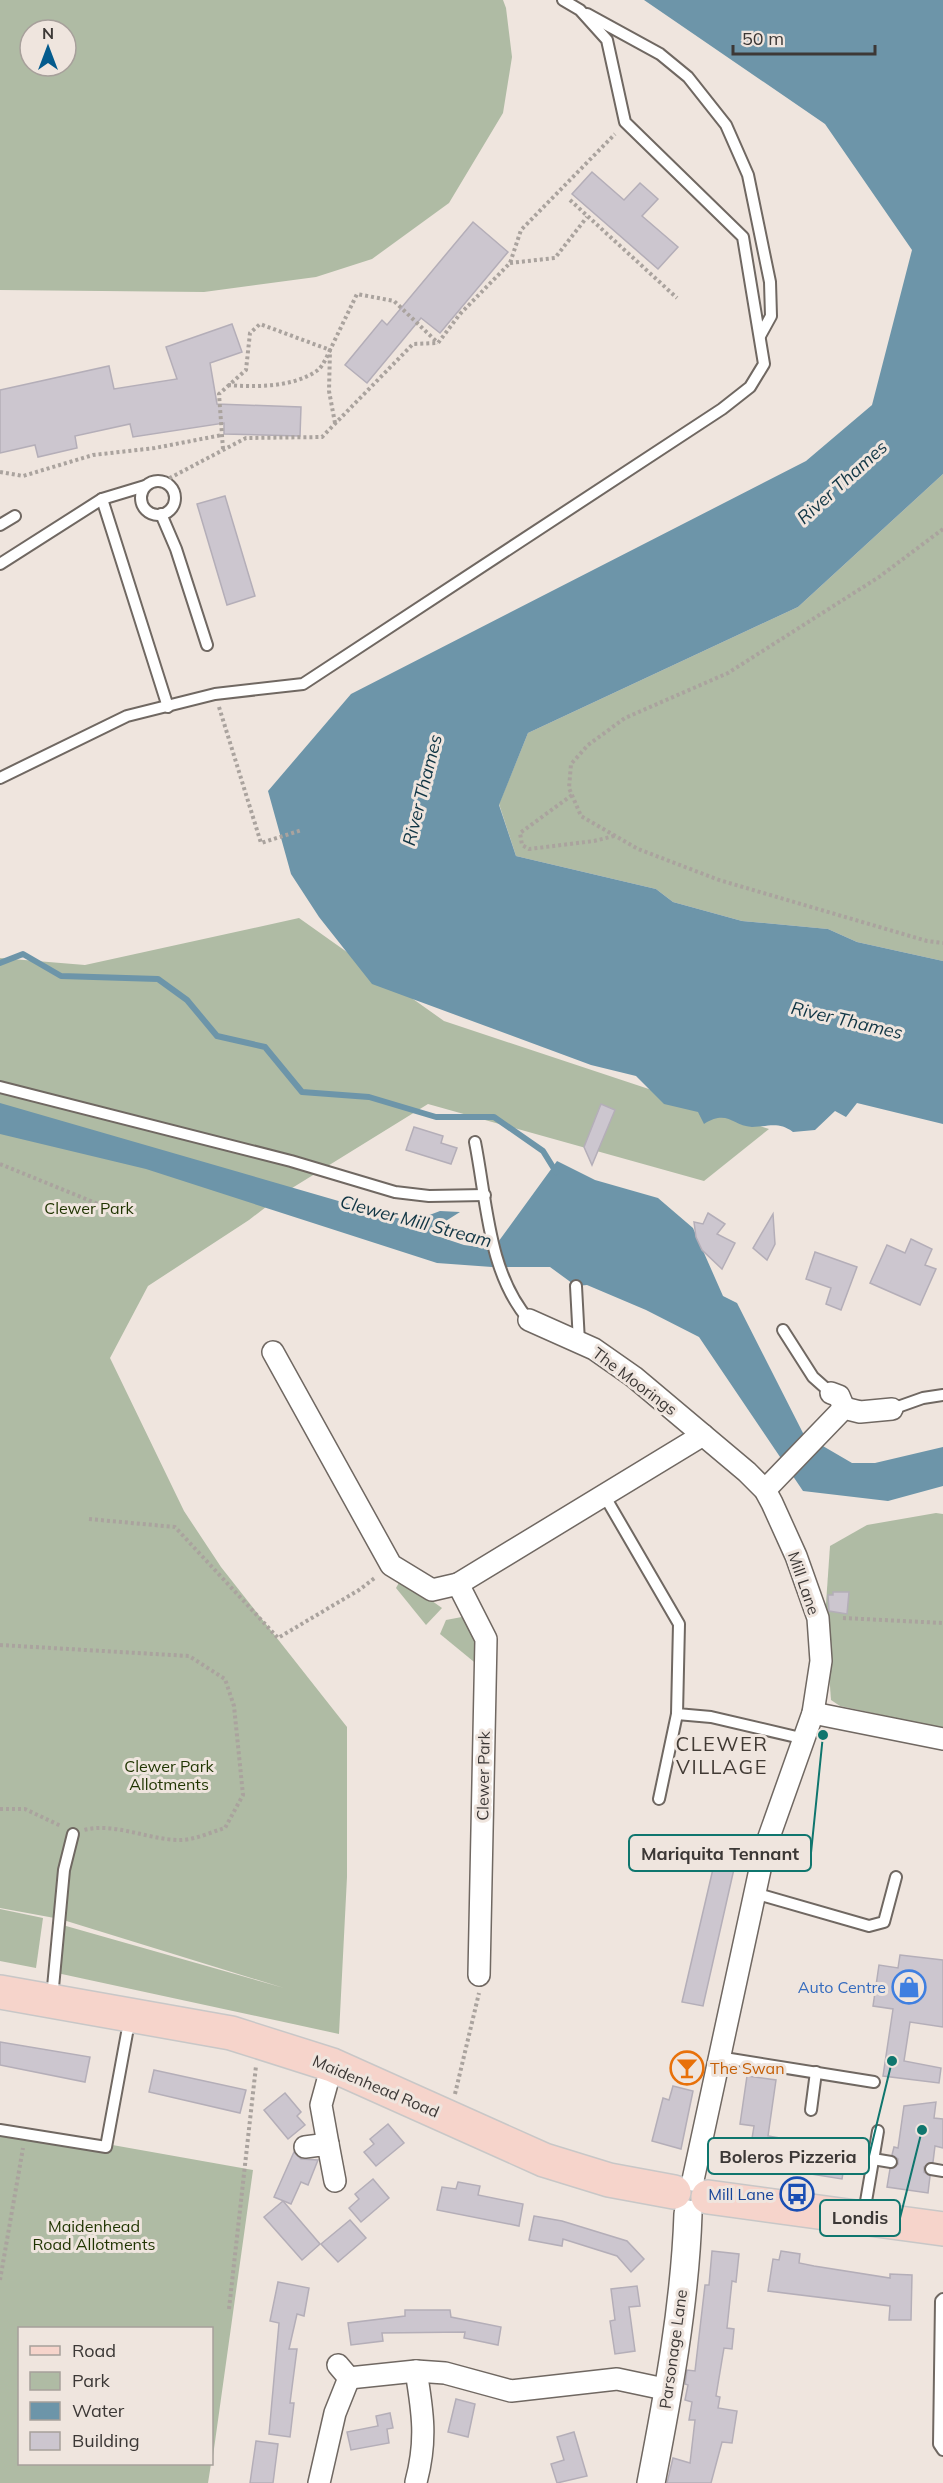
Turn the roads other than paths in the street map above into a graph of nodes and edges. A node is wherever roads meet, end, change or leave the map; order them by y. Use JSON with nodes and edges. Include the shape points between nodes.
{"nodes":[{"id":1,"x":563,"y":0,"type":"edge"},
{"id":2,"x":580,"y":10,"type":"junction"},
{"id":3,"x":760,"y":336,"type":"junction"},
{"id":4,"x":146,"y":486,"type":"junction"},
{"id":5,"x":102,"y":499,"type":"junction"},
{"id":6,"x":161,"y":514,"type":"junction"},
{"id":7,"x":15,"y":516,"type":"dead end"},
{"id":8,"x":0,"y":525,"type":"edge"},
{"id":9,"x":0,"y":564,"type":"edge"},
{"id":10,"x":207,"y":645,"type":"dead end"},
{"id":11,"x":168,"y":707,"type":"junction"},
{"id":12,"x":0,"y":778,"type":"edge"},
{"id":13,"x":0,"y":1087,"type":"edge"},
{"id":14,"x":475,"y":1142,"type":"dead end"},
{"id":15,"x":485,"y":1195,"type":"junction"},
{"id":16,"x":576,"y":1286,"type":"dead end"},
{"id":17,"x":529,"y":1320,"type":"joint"},
{"id":18,"x":783,"y":1330,"type":"dead end"},
{"id":19,"x":579,"y":1342,"type":"junction"},
{"id":20,"x":273,"y":1352,"type":"dead end"},
{"id":21,"x":943,"y":1395,"type":"edge"},
{"id":22,"x":838,"y":1401,"type":"junction"},
{"id":23,"x":892,"y":1409,"type":"joint"},
{"id":24,"x":703,"y":1435,"type":"junction"},
{"id":25,"x":772,"y":1483,"type":"junction"},
{"id":26,"x":604,"y":1495,"type":"junction"},
{"id":27,"x":458,"y":1584,"type":"junction"},
{"id":28,"x":813,"y":1713,"type":"junction"},
{"id":29,"x":677,"y":1714,"type":"junction"},
{"id":30,"x":805,"y":1739,"type":"junction"},
{"id":31,"x":943,"y":1739,"type":"edge"},
{"id":32,"x":659,"y":1799,"type":"dead end"},
{"id":33,"x":73,"y":1834,"type":"road end"},
{"id":34,"x":896,"y":1877,"type":"dead end"},
{"id":35,"x":754,"y":1893,"type":"junction"},
{"id":36,"x":479,"y":1975,"type":"road end"},
{"id":37,"x":0,"y":1992,"type":"edge"},
{"id":38,"x":52,"y":2001,"type":"junction"},
{"id":39,"x":134,"y":2015,"type":"junction"},
{"id":40,"x":718,"y":2057,"type":"junction"},
{"id":41,"x":332,"y":2065,"type":"junction"},
{"id":42,"x":816,"y":2072,"type":"junction"},
{"id":43,"x":874,"y":2082,"type":"dead end"},
{"id":44,"x":811,"y":2110,"type":"dead end"},
{"id":45,"x":0,"y":2130,"type":"edge"},
{"id":46,"x":878,"y":2131,"type":"dead end"},
{"id":47,"x":328,"y":2144,"type":"junction"},
{"id":48,"x":305,"y":2147,"type":"dead end"},
{"id":49,"x":873,"y":2159,"type":"junction"},
{"id":50,"x":891,"y":2162,"type":"dead end"},
{"id":51,"x":932,"y":2169,"type":"dead end"},
{"id":52,"x":943,"y":2171,"type":"edge"},
{"id":53,"x":335,"y":2181,"type":"dead end"},
{"id":54,"x":691,"y":2196,"type":"junction"},
{"id":55,"x":863,"y":2219,"type":"junction"},
{"id":56,"x":943,"y":2229,"type":"edge"},
{"id":57,"x":943,"y":2299,"type":"edge"},
{"id":58,"x":416,"y":2371,"type":"junction"},
{"id":59,"x":669,"y":2390,"type":"junction"},
{"id":60,"x":943,"y":2450,"type":"edge"},
{"id":61,"x":416,"y":2482,"type":"edge"},
{"id":62,"x":319,"y":2483,"type":"edge"},
{"id":63,"x":651,"y":2483,"type":"edge"}],
"edges":[{"from":1,"to":2,"type":"lane"},
{"from":2,"to":3,"type":"lane","via":[[607,40],[626,122],[743,237]]},
{"from":2,"to":3,"type":"lane","via":[[660,54],[688,77],[726,125],[748,175],[770,282],[771,316]]},
{"from":3,"to":11,"type":"lane","via":[[764,364],[750,387],[722,409],[303,684],[215,694]]},
{"from":4,"to":5,"type":"lane"},
{"from":4,"to":6,"type":"lane","via":[[142,504],[149,513]]},
{"from":4,"to":6,"type":"lane","via":[[151,481],[164,481],[172,486],[176,500],[171,510]]},
{"from":5,"to":9,"type":"lane"},
{"from":5,"to":11,"type":"lane"},
{"from":6,"to":10,"type":"lane"},
{"from":7,"to":8,"type":"lane"},
{"from":11,"to":12,"type":"lane","via":[[127,716]]},
{"from":13,"to":15,"type":"lane","via":[[291,1161],[395,1192]]},
{"from":14,"to":15,"type":"lane"},
{"from":15,"to":17,"type":"lane","via":[[500,1274],[514,1303]]},
{"from":16,"to":19,"type":"lane"},
{"from":17,"to":19,"type":"street","name":"The Moorings"},
{"from":18,"to":22,"type":"lane","via":[[813,1377]]},
{"from":19,"to":24,"type":"street","name":"The Moorings","via":[[634,1377]]},
{"from":20,"to":27,"type":"street","via":[[391,1565],[432,1590]]},
{"from":21,"to":23,"type":"lane"},
{"from":22,"to":23,"type":"street","via":[[860,1412]]},
{"from":22,"to":25,"type":"street","via":[[818,1437]]},
{"from":24,"to":25,"type":"street","name":"Mill Lane"},
{"from":24,"to":26,"type":"street"},
{"from":25,"to":28,"type":"street","name":"Mill Lane","via":[[818,1618],[821,1661]]},
{"from":26,"to":27,"type":"street"},
{"from":26,"to":29,"type":"lane","via":[[679,1624]]},
{"from":27,"to":36,"type":"street","name":"Clewer Park","via":[[486,1639]]},
{"from":28,"to":30,"type":"street","name":"Mill Lane"},
{"from":28,"to":31,"type":"street"},
{"from":29,"to":30,"type":"lane"},
{"from":29,"to":32,"type":"lane"},
{"from":30,"to":35,"type":"street","name":"Mill Lane","via":[[764,1851]]},
{"from":33,"to":38,"type":"lane","via":[[64,1870]]},
{"from":34,"to":35,"type":"lane","via":[[884,1922],[878,1925],[843,1920]]},
{"from":35,"to":40,"type":"street","name":"Mill Lane"},
{"from":37,"to":38,"type":"main road","name":"Maidenhead Road"},
{"from":38,"to":39,"type":"main road","name":"Maidenhead Road"},
{"from":39,"to":41,"type":"main road","name":"Maidenhead Road","via":[[231,2033]]},
{"from":39,"to":45,"type":"lane","via":[[127,2032],[105,2147]]},
{"from":40,"to":42,"type":"lane"},
{"from":40,"to":54,"type":"street","name":"Mill Lane"},
{"from":41,"to":47,"type":"street","via":[[321,2105]]},
{"from":41,"to":54,"type":"main road","name":"Maidenhead Road","via":[[544,2160],[609,2180]]},
{"from":42,"to":43,"type":"lane"},
{"from":42,"to":44,"type":"lane"},
{"from":46,"to":49,"type":"lane"},
{"from":47,"to":48,"type":"street"},
{"from":47,"to":53,"type":"street"},
{"from":49,"to":50,"type":"lane"},
{"from":49,"to":55,"type":"lane"},
{"from":51,"to":52,"type":"lane"},
{"from":54,"to":55,"type":"main road","name":"Maidenhead Road"},
{"from":54,"to":59,"type":"street","name":"Parsonage Lane"},
{"from":55,"to":56,"type":"main road","name":"Maidenhead Road"},
{"from":57,"to":60,"type":"lane","via":[[939,2444]]},
{"from":58,"to":59,"type":"street","via":[[445,2373],[511,2391],[616,2379]]},
{"from":58,"to":61,"type":"street","via":[[425,2428],[424,2454]]},
{"from":58,"to":62,"type":"street","via":[[344,2371]]},
{"from":59,"to":63,"type":"street","name":"Parsonage Lane"}]}
